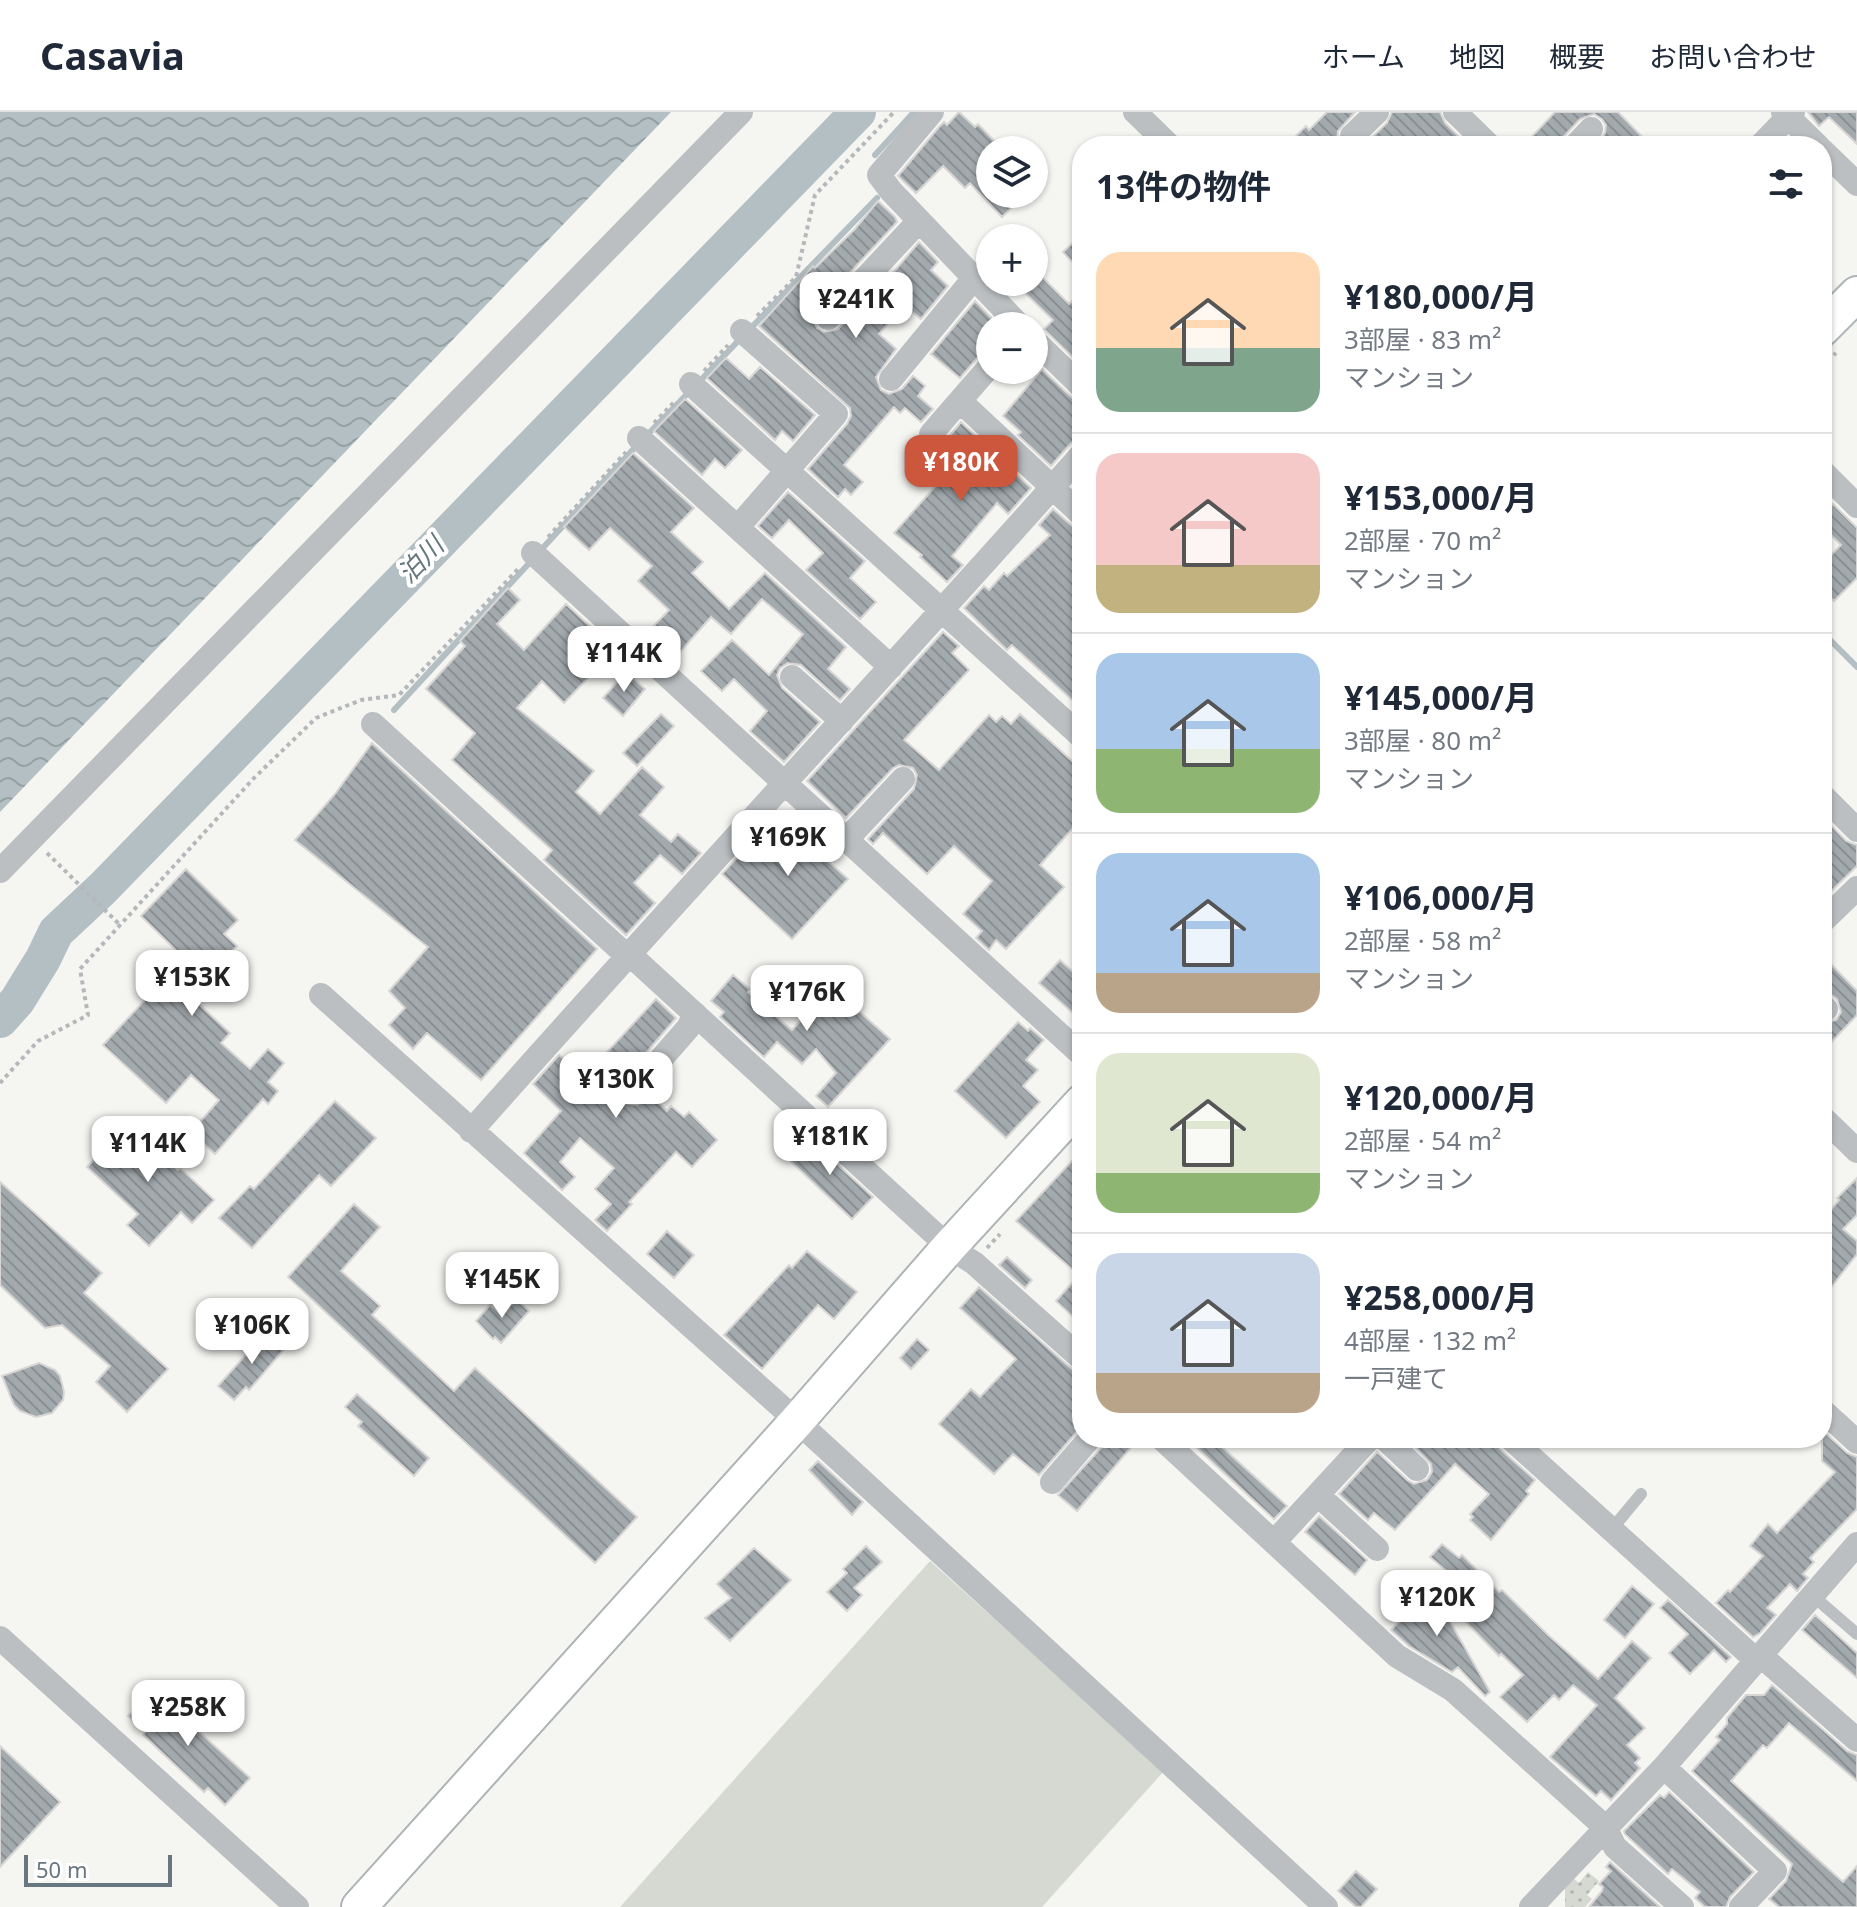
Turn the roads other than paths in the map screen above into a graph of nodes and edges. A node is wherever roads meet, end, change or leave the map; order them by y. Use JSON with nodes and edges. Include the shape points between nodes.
{"nodes":[{"id":1,"x":741,"y":112,"type":"edge"},
{"id":2,"x":932,"y":112,"type":"edge"},
{"id":3,"x":1135,"y":112,"type":"edge"},
{"id":4,"x":1377,"y":112,"type":"edge"},
{"id":5,"x":1455,"y":112,"type":"edge"},
{"id":6,"x":1788,"y":114,"type":"edge"},
{"id":7,"x":1160,"y":136,"type":"edge"},
{"id":8,"x":1352,"y":136,"type":"dead end"},
{"id":9,"x":1471,"y":136,"type":"edge"},
{"id":10,"x":1769,"y":136,"type":"edge"},
{"id":11,"x":1809,"y":136,"type":"edge"},
{"id":12,"x":1832,"y":160,"type":"edge"},
{"id":13,"x":1857,"y":184,"type":"edge"},
{"id":14,"x":919,"y":221,"type":"junction"},
{"id":15,"x":974,"y":278,"type":"junction"},
{"id":16,"x":1857,"y":294,"type":"edge"},
{"id":17,"x":1007,"y":312,"type":"edge"},
{"id":18,"x":828,"y":318,"type":"dead end"},
{"id":19,"x":1832,"y":319,"type":"edge"},
{"id":20,"x":742,"y":331,"type":"road end"},
{"id":21,"x":1048,"y":354,"type":"edge"},
{"id":22,"x":1072,"y":377,"type":"edge"},
{"id":23,"x":891,"y":379,"type":"dead end"},
{"id":24,"x":976,"y":382,"type":"edge"},
{"id":25,"x":691,"y":384,"type":"road end"},
{"id":26,"x":960,"y":401,"type":"junction"},
{"id":27,"x":931,"y":434,"type":"dead end"},
{"id":28,"x":639,"y":438,"type":"road end"},
{"id":29,"x":1072,"y":465,"type":"edge"},
{"id":30,"x":787,"y":470,"type":"junction"},
{"id":31,"x":1832,"y":481,"type":"edge"},
{"id":32,"x":1052,"y":488,"type":"junction"},
{"id":33,"x":1072,"y":506,"type":"edge"},
{"id":34,"x":1857,"y":506,"type":"edge"},
{"id":35,"x":738,"y":527,"type":"junction"},
{"id":36,"x":533,"y":553,"type":"road end"},
{"id":37,"x":943,"y":610,"type":"junction"},
{"id":38,"x":891,"y":667,"type":"junction"},
{"id":39,"x":792,"y":677,"type":"dead end"},
{"id":40,"x":842,"y":721,"type":"junction"},
{"id":41,"x":373,"y":724,"type":"dead end"},
{"id":42,"x":1072,"y":728,"type":"edge"},
{"id":43,"x":903,"y":779,"type":"dead end"},
{"id":44,"x":785,"y":784,"type":"junction"},
{"id":45,"x":1832,"y":805,"type":"edge"},
{"id":46,"x":1857,"y":830,"type":"edge"},
{"id":47,"x":846,"y":840,"type":"junction"},
{"id":48,"x":0,"y":871,"type":"edge"},
{"id":49,"x":1857,"y":888,"type":"edge"},
{"id":50,"x":1832,"y":909,"type":"edge"},
{"id":51,"x":627,"y":956,"type":"junction"},
{"id":52,"x":321,"y":995,"type":"dead end"},
{"id":53,"x":695,"y":1014,"type":"junction"},
{"id":54,"x":1072,"y":1046,"type":"edge"},
{"id":55,"x":633,"y":1091,"type":"dead end"},
{"id":56,"x":1072,"y":1113,"type":"edge"},
{"id":57,"x":1832,"y":1127,"type":"edge"},
{"id":58,"x":471,"y":1131,"type":"junction"},
{"id":59,"x":1857,"y":1151,"type":"edge"},
{"id":60,"x":949,"y":1247,"type":"junction"},
{"id":61,"x":1072,"y":1350,"type":"edge"},
{"id":62,"x":1832,"y":1419,"type":"edge"},
{"id":63,"x":797,"y":1421,"type":"junction"},
{"id":64,"x":1857,"y":1442,"type":"edge"},
{"id":65,"x":1081,"y":1448,"type":"edge"},
{"id":66,"x":1172,"y":1448,"type":"edge"},
{"id":67,"x":1361,"y":1448,"type":"edge"},
{"id":68,"x":1395,"y":1448,"type":"edge"},
{"id":69,"x":1521,"y":1448,"type":"edge"},
{"id":70,"x":1417,"y":1469,"type":"dead end"},
{"id":71,"x":1052,"y":1482,"type":"dead end"},
{"id":72,"x":1641,"y":1494,"type":"dead end"},
{"id":73,"x":1318,"y":1495,"type":"junction"},
{"id":74,"x":1611,"y":1530,"type":"junction"},
{"id":75,"x":1274,"y":1542,"type":"junction"},
{"id":76,"x":1857,"y":1544,"type":"edge"},
{"id":77,"x":1377,"y":1549,"type":"dead end"},
{"id":78,"x":1812,"y":1595,"type":"junction"},
{"id":79,"x":1857,"y":1634,"type":"edge"},
{"id":80,"x":0,"y":1638,"type":"edge"},
{"id":81,"x":1758,"y":1658,"type":"junction"},
{"id":82,"x":1857,"y":1740,"type":"edge"},
{"id":83,"x":1664,"y":1767,"type":"junction"},
{"id":84,"x":1605,"y":1827,"type":"junction"},
{"id":85,"x":1539,"y":1905,"type":"edge"},
{"id":86,"x":297,"y":1907,"type":"edge"},
{"id":87,"x":359,"y":1907,"type":"edge"},
{"id":88,"x":1326,"y":1907,"type":"edge"},
{"id":89,"x":1682,"y":1907,"type":"edge"},
{"id":90,"x":1741,"y":1907,"type":"edge"}],
"edges":[{"from":1,"to":48,"type":"street"},
{"from":2,"to":14,"type":"street","via":[[879,175]]},
{"from":3,"to":7,"type":"street"},
{"from":4,"to":8,"type":"street"},
{"from":5,"to":9,"type":"street"},
{"from":6,"to":10,"type":"street"},
{"from":6,"to":11,"type":"street"},
{"from":12,"to":13,"type":"street"},
{"from":14,"to":15,"type":"street"},
{"from":14,"to":18,"type":"street"},
{"from":15,"to":17,"type":"street"},
{"from":15,"to":23,"type":"street"},
{"from":16,"to":19,"type":"street"},
{"from":20,"to":30,"type":"street","via":[[836,414]]},
{"from":21,"to":22,"type":"street"},
{"from":24,"to":26,"type":"street"},
{"from":25,"to":30,"type":"street"},
{"from":26,"to":27,"type":"street"},
{"from":26,"to":32,"type":"street"},
{"from":28,"to":35,"type":"street"},
{"from":29,"to":32,"type":"street"},
{"from":30,"to":35,"type":"street"},
{"from":30,"to":37,"type":"street"},
{"from":31,"to":34,"type":"street"},
{"from":32,"to":33,"type":"street"},
{"from":32,"to":37,"type":"street"},
{"from":35,"to":38,"type":"street"},
{"from":36,"to":44,"type":"street"},
{"from":37,"to":38,"type":"street"},
{"from":37,"to":42,"type":"street"},
{"from":38,"to":40,"type":"street"},
{"from":39,"to":40,"type":"street"},
{"from":40,"to":44,"type":"street"},
{"from":41,"to":51,"type":"street"},
{"from":43,"to":47,"type":"street"},
{"from":44,"to":47,"type":"street"},
{"from":44,"to":51,"type":"street"},
{"from":45,"to":46,"type":"street"},
{"from":47,"to":54,"type":"street"},
{"from":49,"to":50,"type":"street"},
{"from":51,"to":53,"type":"street"},
{"from":51,"to":58,"type":"street"},
{"from":52,"to":58,"type":"street"},
{"from":53,"to":55,"type":"street"},
{"from":53,"to":60,"type":"street"},
{"from":56,"to":60,"type":"street"},
{"from":57,"to":59,"type":"street"},
{"from":58,"to":63,"type":"street"},
{"from":60,"to":61,"type":"street"},
{"from":60,"to":63,"type":"street"},
{"from":62,"to":64,"type":"street"},
{"from":63,"to":87,"type":"street"},
{"from":63,"to":88,"type":"street"},
{"from":65,"to":71,"type":"street"},
{"from":66,"to":75,"type":"street"},
{"from":67,"to":73,"type":"street"},
{"from":68,"to":70,"type":"street"},
{"from":69,"to":74,"type":"street"},
{"from":72,"to":74,"type":"lane"},
{"from":73,"to":75,"type":"street"},
{"from":73,"to":77,"type":"street"},
{"from":74,"to":81,"type":"street"},
{"from":75,"to":84,"type":"street","via":[[1397,1656],[1453,1690]]},
{"from":76,"to":78,"type":"street"},
{"from":78,"to":79,"type":"lane"},
{"from":78,"to":81,"type":"street"},
{"from":80,"to":86,"type":"street"},
{"from":81,"to":82,"type":"street"},
{"from":81,"to":83,"type":"street"},
{"from":83,"to":84,"type":"street"},
{"from":83,"to":90,"type":"street","via":[[1775,1871]]},
{"from":84,"to":85,"type":"street"},
{"from":84,"to":89,"type":"street","via":[[1615,1847]]}]}
